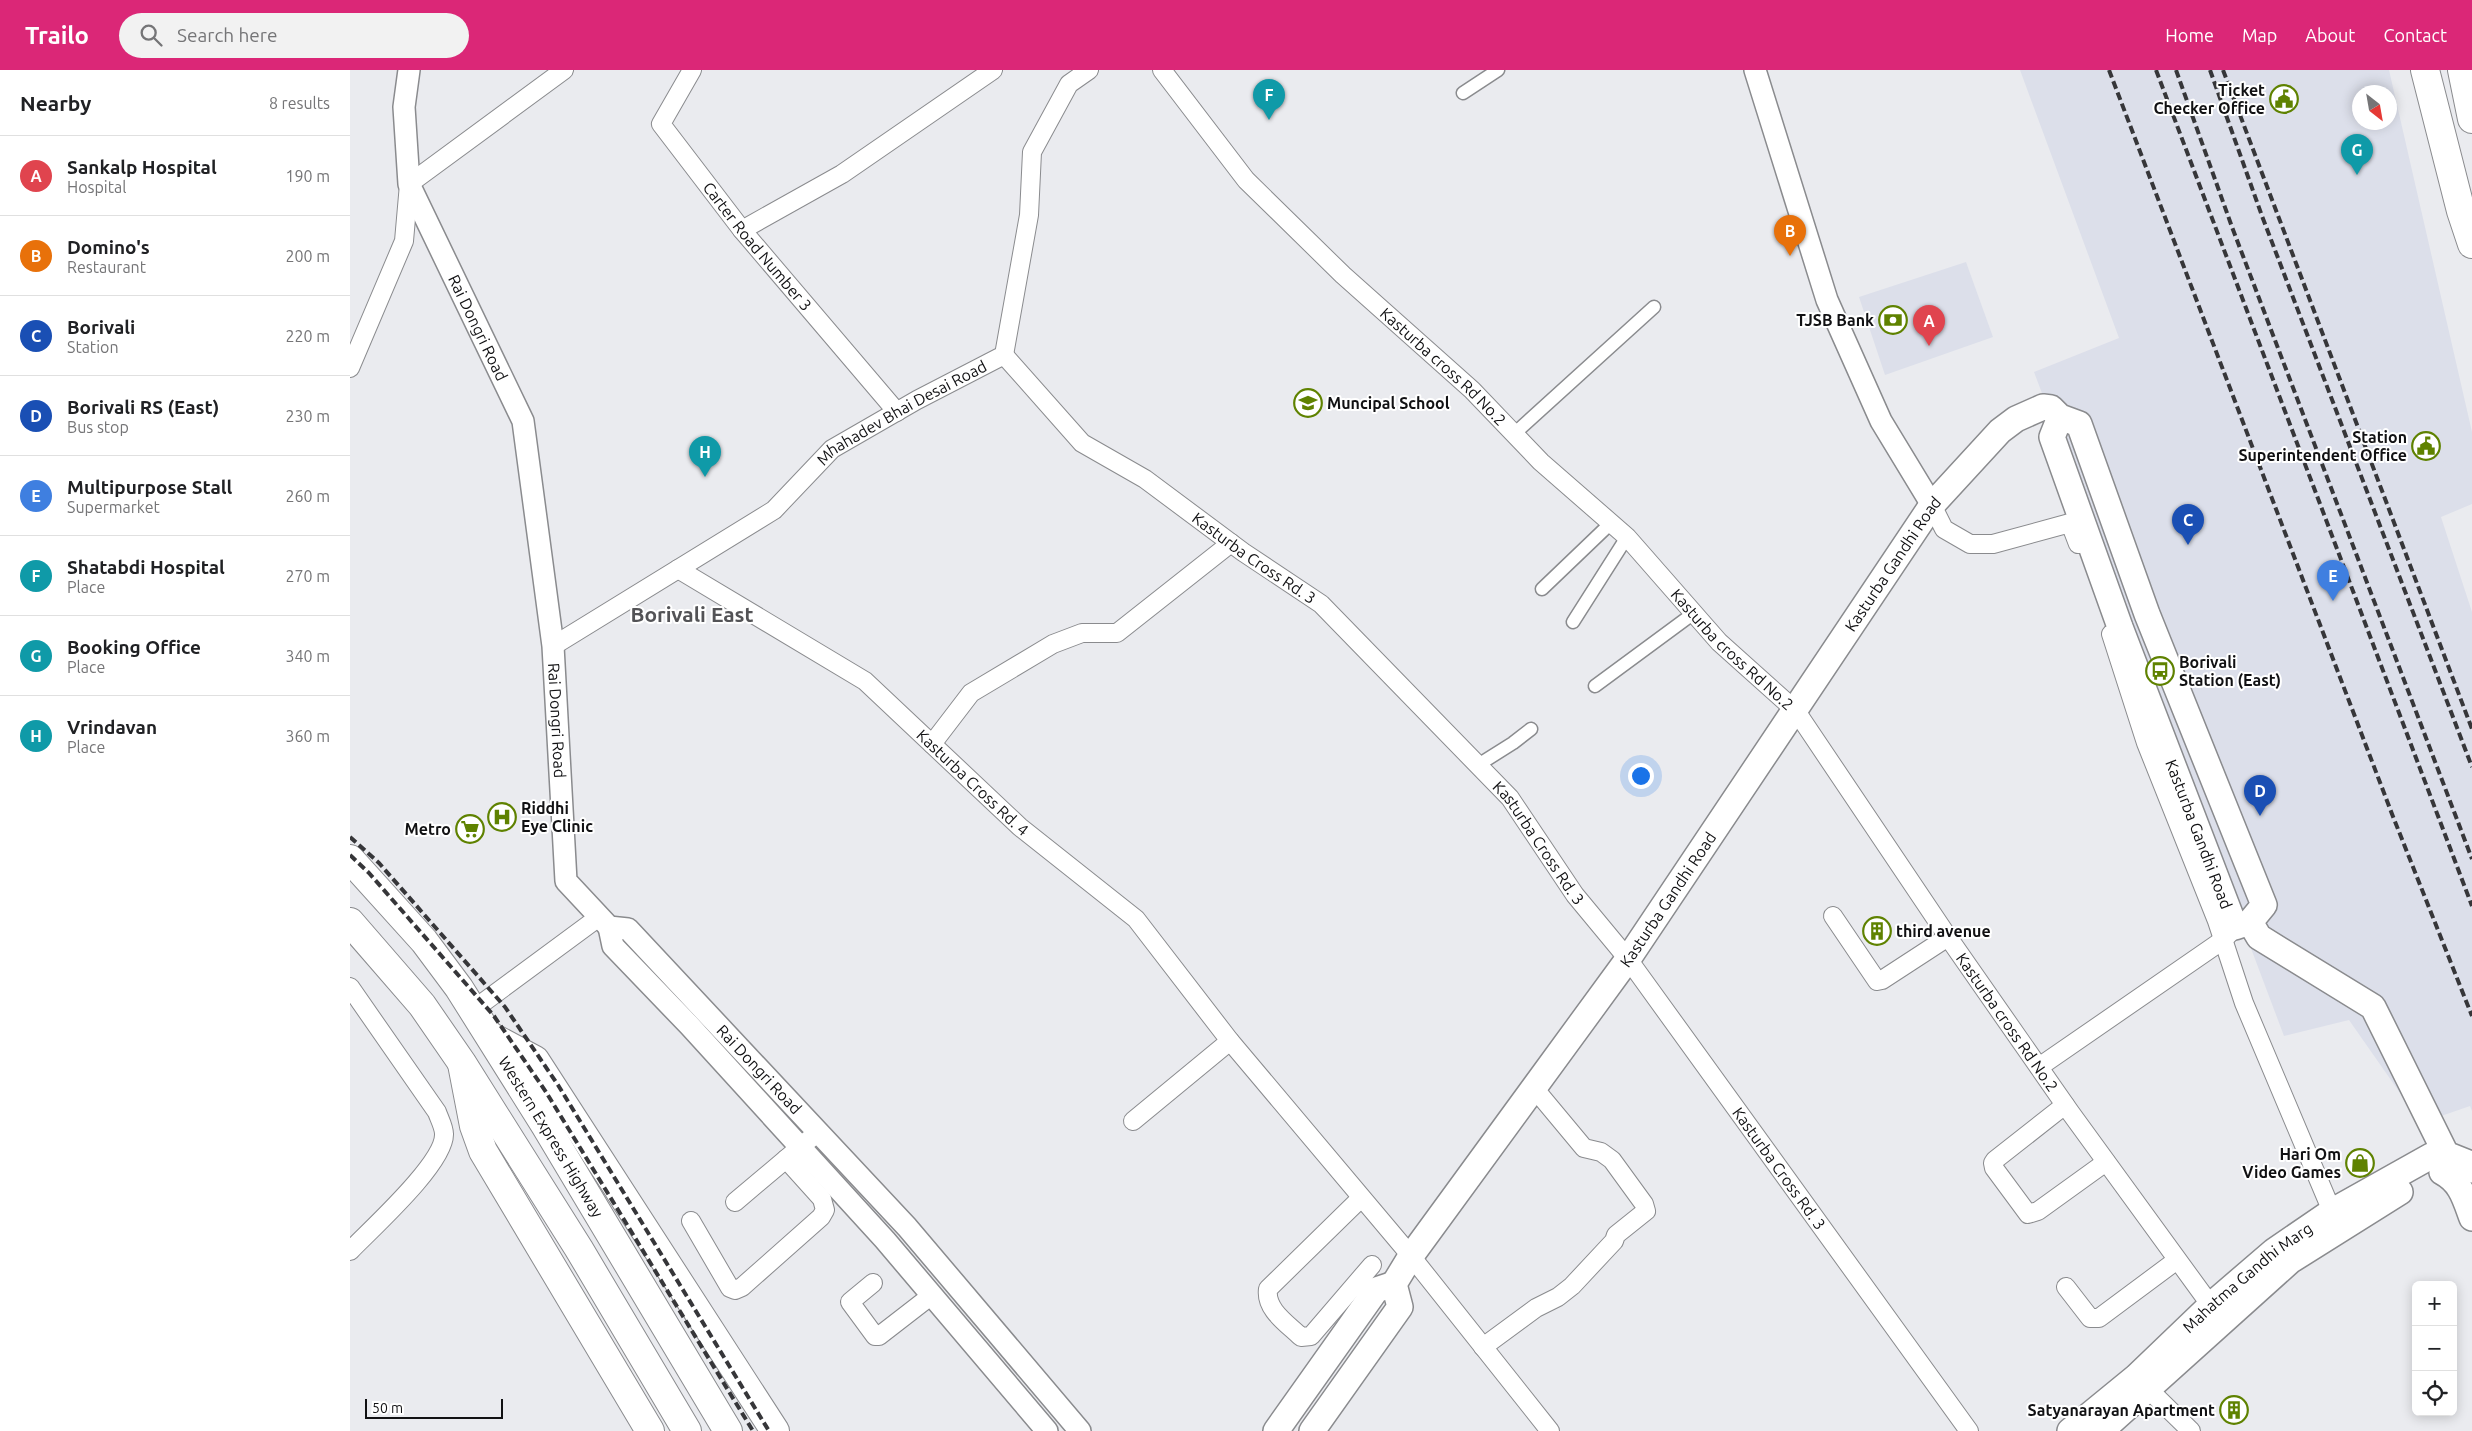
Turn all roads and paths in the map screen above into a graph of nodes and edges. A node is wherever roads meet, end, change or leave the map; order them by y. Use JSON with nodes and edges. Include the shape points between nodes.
{"nodes":[{"id":1,"x":409,"y":70,"type":"edge"},
{"id":2,"x":564,"y":70,"type":"edge"},
{"id":3,"x":692,"y":70,"type":"edge"},
{"id":4,"x":992,"y":70,"type":"edge"},
{"id":5,"x":1089,"y":70,"type":"edge"},
{"id":6,"x":1162,"y":70,"type":"edge"},
{"id":7,"x":1498,"y":70,"type":"edge"},
{"id":8,"x":1755,"y":70,"type":"edge"},
{"id":9,"x":2424,"y":70,"type":"edge"},
{"id":10,"x":2462,"y":70,"type":"edge"},
{"id":11,"x":1464,"y":93,"type":"dead end"},
{"id":12,"x":2472,"y":119,"type":"edge"},
{"id":13,"x":409,"y":184,"type":"junction"},
{"id":14,"x":2469,"y":224,"type":"edge"},
{"id":15,"x":742,"y":230,"type":"junction"},
{"id":16,"x":1654,"y":307,"type":"dead end"},
{"id":17,"x":1004,"y":355,"type":"junction"},
{"id":18,"x":350,"y":368,"type":"edge"},
{"id":19,"x":897,"y":412,"type":"junction"},
{"id":20,"x":2060,"y":417,"type":"junction"},
{"id":21,"x":1514,"y":434,"type":"junction"},
{"id":22,"x":1932,"y":505,"type":"junction"},
{"id":23,"x":1611,"y":523,"type":"junction"},
{"id":24,"x":1627,"y":537,"type":"junction"},
{"id":25,"x":1231,"y":543,"type":"junction"},
{"id":26,"x":678,"y":569,"type":"junction"},
{"id":27,"x":1542,"y":589,"type":"dead end"},
{"id":28,"x":1694,"y":614,"type":"junction"},
{"id":29,"x":1573,"y":622,"type":"dead end"},
{"id":30,"x":553,"y":646,"type":"junction"},
{"id":31,"x":1595,"y":686,"type":"dead end"},
{"id":32,"x":1796,"y":711,"type":"junction"},
{"id":33,"x":1531,"y":729,"type":"dead end"},
{"id":34,"x":932,"y":744,"type":"junction"},
{"id":35,"x":1478,"y":765,"type":"junction"},
{"id":36,"x":350,"y":859,"type":"edge"},
{"id":37,"x":1833,"y":916,"type":"dead end"},
{"id":38,"x":350,"y":922,"type":"edge"},
{"id":39,"x":604,"y":922,"type":"junction"},
{"id":40,"x":2236,"y":929,"type":"junction"},
{"id":41,"x":1948,"y":937,"type":"junction"},
{"id":42,"x":1628,"y":960,"type":"junction"},
{"id":43,"x":350,"y":987,"type":"edge"},
{"id":44,"x":473,"y":1010,"type":"junction"},
{"id":45,"x":490,"y":1036,"type":"junction"},
{"id":46,"x":1230,"y":1041,"type":"junction"},
{"id":47,"x":462,"y":1063,"type":"junction"},
{"id":48,"x":2038,"y":1067,"type":"junction"},
{"id":49,"x":1534,"y":1088,"type":"junction"},
{"id":50,"x":2065,"y":1105,"type":"junction"},
{"id":51,"x":1133,"y":1122,"type":"dead end"},
{"id":52,"x":474,"y":1126,"type":"junction"},
{"id":53,"x":818,"y":1132,"type":"junction"},
{"id":54,"x":444,"y":1134,"type":"junction"},
{"id":55,"x":793,"y":1153,"type":"junction"},
{"id":56,"x":2106,"y":1162,"type":"junction"},
{"id":57,"x":2444,"y":1163,"type":"junction"},
{"id":58,"x":2472,"y":1170,"type":"edge"},
{"id":59,"x":1362,"y":1198,"type":"junction"},
{"id":60,"x":735,"y":1202,"type":"dead end"},
{"id":61,"x":2472,"y":1218,"type":"edge"},
{"id":62,"x":691,"y":1221,"type":"dead end"},
{"id":63,"x":2335,"y":1221,"type":"junction"},
{"id":64,"x":922,"y":1245,"type":"junction"},
{"id":65,"x":350,"y":1251,"type":"edge"},
{"id":66,"x":1411,"y":1256,"type":"junction"},
{"id":67,"x":902,"y":1260,"type":"junction"},
{"id":68,"x":2177,"y":1260,"type":"junction"},
{"id":69,"x":1372,"y":1265,"type":"dead end"},
{"id":70,"x":873,"y":1284,"type":"dead end"},
{"id":71,"x":1394,"y":1284,"type":"junction"},
{"id":72,"x":2066,"y":1287,"type":"dead end"},
{"id":73,"x":932,"y":1295,"type":"junction"},
{"id":74,"x":2217,"y":1314,"type":"junction"},
{"id":75,"x":991,"y":1328,"type":"junction"},
{"id":76,"x":972,"y":1342,"type":"junction"},
{"id":77,"x":1483,"y":1347,"type":"junction"},
{"id":78,"x":2142,"y":1383,"type":"junction"},
{"id":79,"x":650,"y":1431,"type":"edge"},
{"id":80,"x":687,"y":1431,"type":"edge"},
{"id":81,"x":728,"y":1431,"type":"edge"},
{"id":82,"x":775,"y":1431,"type":"edge"},
{"id":83,"x":1047,"y":1431,"type":"edge"},
{"id":84,"x":1080,"y":1431,"type":"edge"},
{"id":85,"x":1276,"y":1431,"type":"edge"},
{"id":86,"x":1312,"y":1431,"type":"edge"},
{"id":87,"x":1550,"y":1431,"type":"edge"},
{"id":88,"x":1969,"y":1431,"type":"edge"},
{"id":89,"x":2070,"y":1431,"type":"edge"},
{"id":90,"x":2101,"y":1431,"type":"edge"},
{"id":91,"x":2191,"y":1431,"type":"edge"}],
"edges":[{"from":1,"to":13,"type":"street","name":"Rai Dongri Road","via":[[404,107]]},
{"from":2,"to":13,"type":"street"},
{"from":3,"to":15,"type":"street","name":"Carter Road Number 3","via":[[661,124]]},
{"from":4,"to":15,"type":"street","via":[[842,174]]},
{"from":5,"to":17,"type":"street","name":"Mhahadev Bhai Desai Road","via":[[1070,84],[1032,152],[1029,215]]},
{"from":6,"to":21,"type":"street","name":"Kasturba cross Rd No.2","via":[[1246,180],[1343,275],[1472,390]]},
{"from":7,"to":11,"type":"street"},
{"from":8,"to":22,"type":"street","via":[[1827,300],[1882,421]]},
{"from":9,"to":14,"type":"main road"},
{"from":10,"to":12,"type":"main road"},
{"from":13,"to":18,"type":"street","via":[[404,241]]},
{"from":13,"to":30,"type":"street","name":"Rai Dongri Road","via":[[523,421]]},
{"from":15,"to":19,"type":"street","name":"Carter Road Number 3"},
{"from":16,"to":21,"type":"street"},
{"from":17,"to":19,"type":"street","name":"Mhahadev Bhai Desai Road"},
{"from":17,"to":25,"type":"street","name":"Kasturba Cross Rd. 3","via":[[1082,443],[1146,479]]},
{"from":19,"to":26,"type":"street","name":"Mhahadev Bhai Desai Road","via":[[832,449],[774,510]]},
{"from":20,"to":22,"type":"main road","name":"Kasturba Gandhi Road","via":[[2051,408],[2043,407],[2016,419],[2000,431]]},
{"from":20,"to":40,"type":"main road","name":"Kasturba Gandhi Road","via":[[2052,437],[2120,627]]},
{"from":20,"to":40,"type":"main road","name":"Kasturba Gandhi Road","via":[[2078,424],[2147,614],[2264,905]]},
{"from":21,"to":23,"type":"street","name":"Kasturba cross Rd No.2"},
{"from":22,"to":32,"type":"main road","name":"Kasturba Gandhi Road"},
{"from":22,"to":40,"type":"street","via":[[1944,529],[1970,544],[1993,544],[2070,523],[2146,743]]},
{"from":23,"to":24,"type":"street","name":"Kasturba cross Rd No.2"},
{"from":23,"to":27,"type":"street"},
{"from":24,"to":28,"type":"street","name":"Kasturba cross Rd No.2"},
{"from":24,"to":29,"type":"street"},
{"from":25,"to":34,"type":"street","via":[[1117,633],[1082,633],[1053,644],[971,693]]},
{"from":25,"to":35,"type":"street","name":"Kasturba Cross Rd. 3","via":[[1321,604]]},
{"from":26,"to":30,"type":"street","name":"Mhahadev Bhai Desai Road"},
{"from":26,"to":34,"type":"street","name":"Kasturba Cross Rd. 4","via":[[865,681]]},
{"from":28,"to":31,"type":"street"},
{"from":28,"to":32,"type":"street","name":"Kasturba cross Rd No.2","via":[[1719,642]]},
{"from":30,"to":39,"type":"street","name":"Rai Dongri Road","via":[[566,881]]},
{"from":32,"to":41,"type":"street","name":"Kasturba cross Rd No.2"},
{"from":32,"to":42,"type":"main road","name":"Kasturba Gandhi Road"},
{"from":33,"to":35,"type":"street"},
{"from":34,"to":46,"type":"street","name":"Kasturba Cross Rd. 4","via":[[1020,827],[1136,919]]},
{"from":35,"to":42,"type":"street","name":"Kasturba Cross Rd. 3","via":[[1510,798],[1575,895]]},
{"from":36,"to":44,"type":"main road","name":"Western Express Highway","via":[[424,941]]},
{"from":37,"to":41,"type":"street","via":[[1877,981]]},
{"from":38,"to":47,"type":"main road","via":[[422,1005]]},
{"from":39,"to":44,"type":"street"},
{"from":39,"to":53,"type":"street","name":"Rai Dongri Road","via":[[628,929]]},
{"from":39,"to":55,"type":"street","via":[[613,946]]},
{"from":40,"to":48,"type":"street"},
{"from":40,"to":57,"type":"main road","name":"Kasturba Gandhi Road","via":[[2259,937],[2373,1007]]},
{"from":40,"to":63,"type":"street","via":[[2244,1003]]},
{"from":41,"to":48,"type":"street","name":"Kasturba cross Rd No.2"},
{"from":42,"to":49,"type":"main road","name":"Kasturba Gandhi Road"},
{"from":42,"to":88,"type":"street","name":"Kasturba Cross Rd. 3"},
{"from":43,"to":54,"type":"street","via":[[437,1112]]},
{"from":44,"to":45,"type":"main road","name":"Western Express Highway"},
{"from":45,"to":81,"type":"main road","name":"Western Express Highway"},
{"from":45,"to":82,"type":"main road","via":[[535,1060]]},
{"from":46,"to":51,"type":"street"},
{"from":46,"to":59,"type":"street","name":"Kasturba Cross Rd. 4"},
{"from":47,"to":52,"type":"main road"},
{"from":47,"to":80,"type":"main road"},
{"from":48,"to":50,"type":"street","name":"Kasturba cross Rd No.2"},
{"from":49,"to":66,"type":"main road","name":"Kasturba Gandhi Road"},
{"from":49,"to":77,"type":"street","via":[[1584,1148],[1601,1152],[1612,1160],[1642,1200],[1646,1211],[1616,1235],[1572,1286]]},
{"from":50,"to":56,"type":"street","name":"Kasturba cross Rd No.2"},
{"from":50,"to":56,"type":"street","via":[[1995,1160],[1994,1168],[2028,1214],[2038,1212]]},
{"from":52,"to":54,"type":"street"},
{"from":52,"to":79,"type":"main road","via":[[483,1151]]},
{"from":53,"to":55,"type":"street"},
{"from":53,"to":64,"type":"street","name":"Rai Dongri Road"},
{"from":54,"to":65,"type":"street","via":[[441,1149],[420,1178]]},
{"from":55,"to":60,"type":"street"},
{"from":55,"to":62,"type":"street","via":[[822,1199],[825,1210],[742,1287],[730,1288]]},
{"from":55,"to":67,"type":"street"},
{"from":56,"to":68,"type":"street","name":"Kasturba cross Rd No.2"},
{"from":57,"to":58,"type":"main road","via":[[2466,1162]]},
{"from":57,"to":61,"type":"main road","name":"Kasturba Gandhi Road","via":[[2463,1192]]},
{"from":57,"to":63,"type":"main road","name":"Mahatma Gandhi Marg","via":[[2431,1156]]},
{"from":59,"to":66,"type":"street","name":"Kasturba Cross Rd. 4"},
{"from":59,"to":69,"type":"street","via":[[1268,1288],[1269,1303],[1301,1337],[1311,1336]]},
{"from":63,"to":74,"type":"main road","name":"Mahatma Gandhi Marg","via":[[2290,1261]]},
{"from":64,"to":67,"type":"street"},
{"from":64,"to":75,"type":"street","name":"Rai Dongri Road"},
{"from":66,"to":71,"type":"main road","name":"Kasturba Gandhi Road"},
{"from":66,"to":77,"type":"street","name":"Kasturba Cross Rd. 4"},
{"from":67,"to":73,"type":"street"},
{"from":68,"to":72,"type":"street","via":[[2099,1318],[2090,1318]]},
{"from":68,"to":74,"type":"street","name":"Kasturba cross Rd No.2"},
{"from":70,"to":73,"type":"street","via":[[850,1302],[875,1336]]},
{"from":71,"to":85,"type":"main road","via":[[1376,1290]]},
{"from":71,"to":86,"type":"main road","via":[[1400,1308]]},
{"from":73,"to":76,"type":"street"},
{"from":74,"to":78,"type":"main road","name":"Mahatma Gandhi Marg"},
{"from":75,"to":76,"type":"street"},
{"from":75,"to":84,"type":"street","name":"Rai Dongri Road"},
{"from":76,"to":83,"type":"street"},
{"from":77,"to":87,"type":"street","name":"Kasturba Cross Rd. 4"},
{"from":78,"to":89,"type":"main road"},
{"from":78,"to":90,"type":"main road"},
{"from":78,"to":91,"type":"street"}]}
